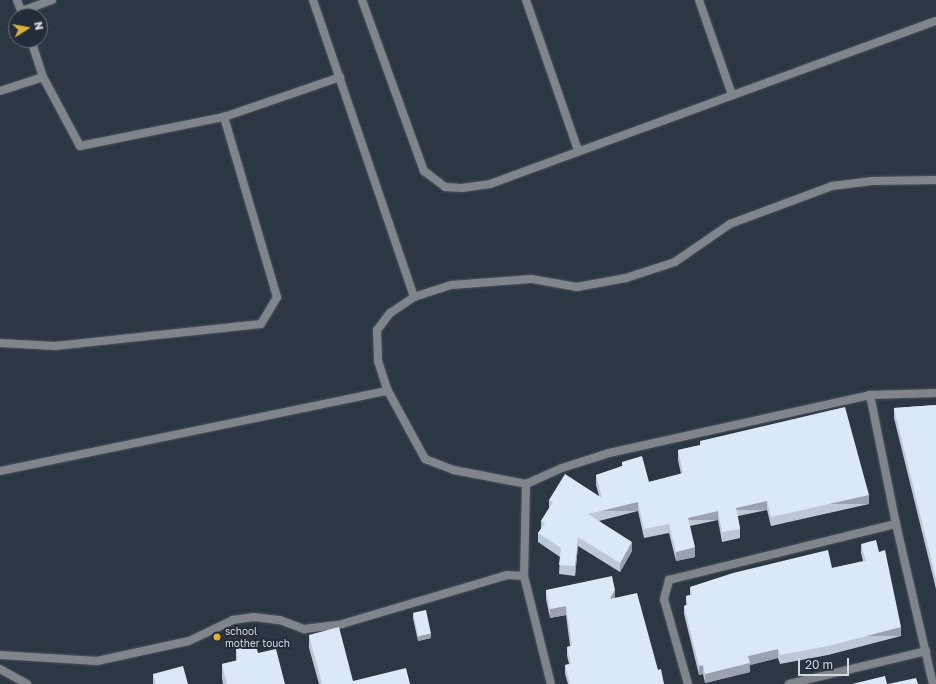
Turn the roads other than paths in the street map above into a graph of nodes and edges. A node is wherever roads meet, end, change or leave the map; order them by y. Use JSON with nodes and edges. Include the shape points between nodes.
{"nodes":[{"id":1,"x":52,"y":0,"type":"edge"},
{"id":2,"x":313,"y":0,"type":"edge"},
{"id":3,"x":362,"y":0,"type":"edge"},
{"id":4,"x":526,"y":0,"type":"edge"},
{"id":5,"x":699,"y":0,"type":"edge"},
{"id":6,"x":35,"y":8,"type":"edge"},
{"id":7,"x":936,"y":21,"type":"edge"},
{"id":8,"x":34,"y":48,"type":"edge"},
{"id":9,"x":340,"y":76,"type":"junction"},
{"id":10,"x":43,"y":77,"type":"junction"},
{"id":11,"x":0,"y":91,"type":"edge"},
{"id":12,"x":732,"y":95,"type":"junction"},
{"id":13,"x":224,"y":117,"type":"junction"},
{"id":14,"x":578,"y":150,"type":"junction"},
{"id":15,"x":936,"y":180,"type":"edge"},
{"id":16,"x":414,"y":296,"type":"junction"},
{"id":17,"x":0,"y":343,"type":"edge"},
{"id":18,"x":388,"y":391,"type":"junction"},
{"id":19,"x":936,"y":393,"type":"edge"},
{"id":20,"x":870,"y":395,"type":"junction"},
{"id":21,"x":0,"y":471,"type":"edge"},
{"id":22,"x":526,"y":484,"type":"junction"},
{"id":23,"x":896,"y":524,"type":"junction"},
{"id":24,"x":524,"y":576,"type":"junction"},
{"id":25,"x":926,"y":651,"type":"junction"},
{"id":26,"x":0,"y":655,"type":"edge"},
{"id":27,"x":0,"y":669,"type":"edge"},
{"id":28,"x":27,"y":684,"type":"edge"},
{"id":29,"x":551,"y":684,"type":"edge"},
{"id":30,"x":688,"y":684,"type":"edge"},
{"id":31,"x":789,"y":684,"type":"edge"},
{"id":32,"x":933,"y":684,"type":"edge"}],
"edges":[{"from":1,"to":6,"type":"street"},
{"from":2,"to":9,"type":"street"},
{"from":3,"to":14,"type":"street","via":[[424,171],[431,180],[456,188],[490,184]]},
{"from":4,"to":14,"type":"street"},
{"from":5,"to":12,"type":"street"},
{"from":7,"to":12,"type":"street"},
{"from":8,"to":10,"type":"street"},
{"from":9,"to":13,"type":"street"},
{"from":9,"to":16,"type":"street"},
{"from":10,"to":11,"type":"street"},
{"from":10,"to":13,"type":"street","via":[[80,146]]},
{"from":12,"to":14,"type":"street"},
{"from":13,"to":17,"type":"street","via":[[277,297],[261,324],[54,346]]},
{"from":15,"to":16,"type":"street","via":[[872,180],[832,186],[730,224],[675,262],[626,278],[577,287],[531,279],[451,285]]},
{"from":16,"to":18,"type":"street","via":[[390,313],[377,330],[378,361]]},
{"from":18,"to":21,"type":"street"},
{"from":18,"to":22,"type":"street","via":[[425,459],[454,470]]},
{"from":19,"to":20,"type":"street"},
{"from":20,"to":22,"type":"street","via":[[609,453],[562,468]]},
{"from":20,"to":23,"type":"street"},
{"from":22,"to":24,"type":"street"},
{"from":23,"to":25,"type":"street"},
{"from":23,"to":30,"type":"street","via":[[669,580],[664,599]]},
{"from":24,"to":26,"type":"street","via":[[507,575],[342,624],[304,629],[280,620],[254,617],[233,620],[189,641],[97,660]]},
{"from":24,"to":29,"type":"street"},
{"from":25,"to":31,"type":"street"},
{"from":25,"to":32,"type":"street"},
{"from":27,"to":28,"type":"street"}]}
